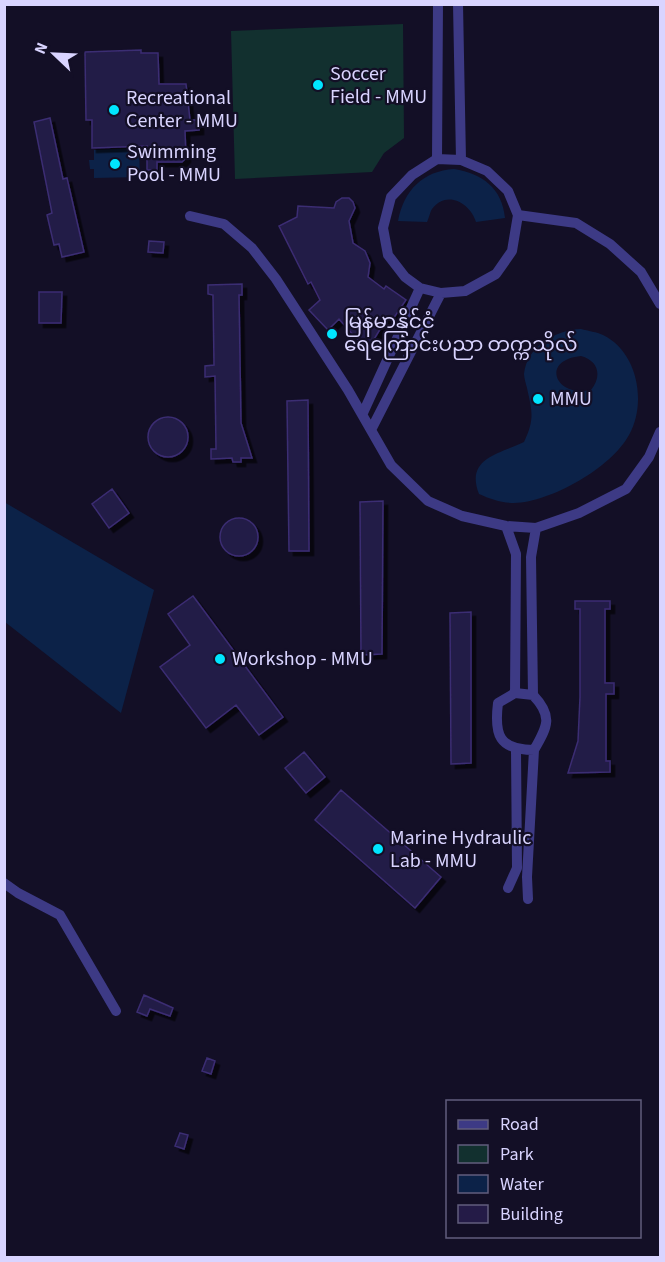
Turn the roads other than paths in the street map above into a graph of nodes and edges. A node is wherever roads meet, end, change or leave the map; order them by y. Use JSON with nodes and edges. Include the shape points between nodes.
{"nodes":[{"id":1,"x":438,"y":4,"type":"edge"},
{"id":2,"x":458,"y":4,"type":"edge"},
{"id":3,"x":437,"y":159,"type":"junction"},
{"id":4,"x":461,"y":160,"type":"junction"},
{"id":5,"x":518,"y":215,"type":"junction"},
{"id":6,"x":190,"y":216,"type":"dead end"},
{"id":7,"x":420,"y":288,"type":"junction"},
{"id":8,"x":441,"y":293,"type":"junction"},
{"id":9,"x":660,"y":304,"type":"edge"},
{"id":10,"x":363,"y":413,"type":"junction"},
{"id":11,"x":371,"y":430,"type":"junction"},
{"id":12,"x":660,"y":432,"type":"edge"},
{"id":13,"x":506,"y":526,"type":"junction"},
{"id":14,"x":536,"y":528,"type":"junction"},
{"id":15,"x":515,"y":693,"type":"junction"},
{"id":16,"x":533,"y":695,"type":"junction"},
{"id":17,"x":516,"y":750,"type":"junction"},
{"id":18,"x":534,"y":750,"type":"junction"},
{"id":19,"x":4,"y":883,"type":"edge"},
{"id":20,"x":508,"y":888,"type":"dead end"},
{"id":21,"x":528,"y":899,"type":"dead end"},
{"id":22,"x":116,"y":1011,"type":"dead end"}],
"edges":[{"from":1,"to":3,"type":"street"},
{"from":2,"to":4,"type":"street"},
{"from":3,"to":4,"type":"street"},
{"from":3,"to":7,"type":"street","via":[[412,175],[391,197],[383,228],[388,255],[405,277]]},
{"from":4,"to":5,"type":"street","via":[[487,171],[508,191]]},
{"from":5,"to":8,"type":"street","via":[[512,251],[496,274],[465,291]]},
{"from":5,"to":9,"type":"street","via":[[576,223],[610,244],[641,272]]},
{"from":6,"to":10,"type":"street","via":[[224,224],[252,248]]},
{"from":7,"to":8,"type":"street"},
{"from":7,"to":10,"type":"street"},
{"from":8,"to":11,"type":"street"},
{"from":10,"to":11,"type":"street"},
{"from":11,"to":13,"type":"street","via":[[391,465],[428,501],[462,516]]},
{"from":12,"to":14,"type":"street","via":[[649,457],[627,489],[579,513]]},
{"from":13,"to":14,"type":"street"},
{"from":13,"to":15,"type":"street","via":[[516,554]]},
{"from":14,"to":16,"type":"street","via":[[531,557]]},
{"from":15,"to":16,"type":"street"},
{"from":15,"to":17,"type":"street","via":[[498,703],[495,725],[504,741]]},
{"from":16,"to":18,"type":"street","via":[[545,707],[546,730]]},
{"from":17,"to":18,"type":"street"},
{"from":17,"to":20,"type":"street","via":[[517,868]]},
{"from":18,"to":21,"type":"street"},
{"from":19,"to":22,"type":"street","via":[[60,915]]}]}
